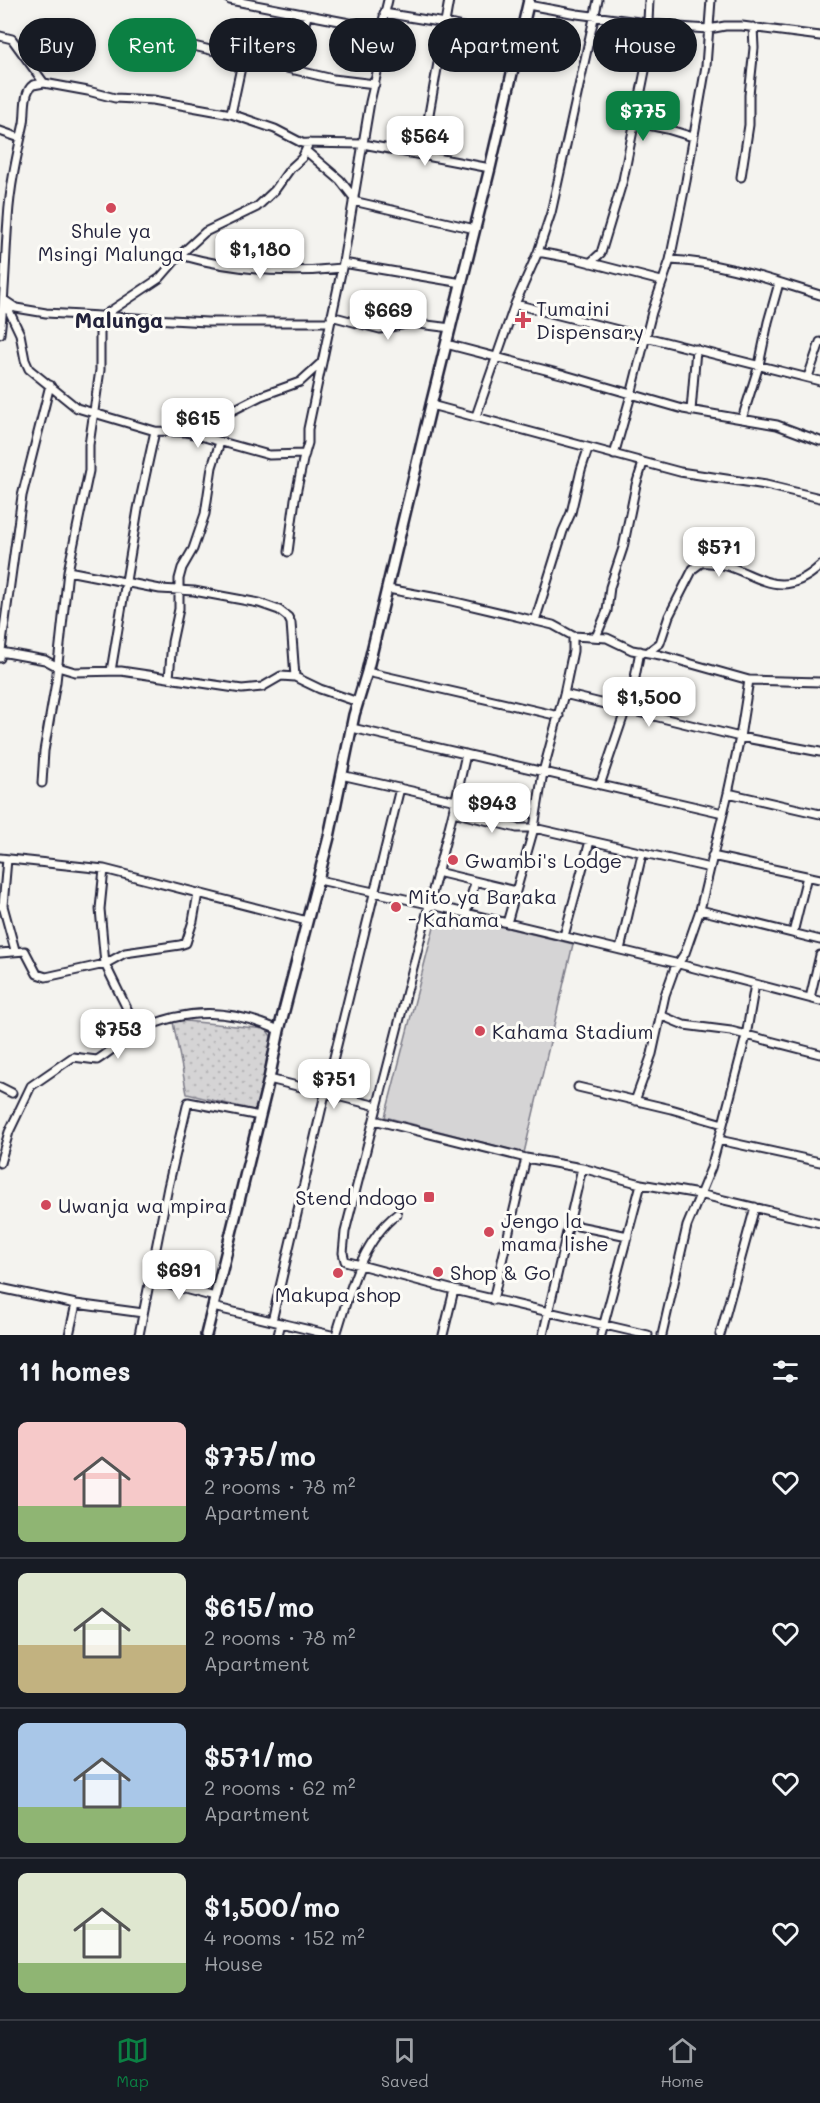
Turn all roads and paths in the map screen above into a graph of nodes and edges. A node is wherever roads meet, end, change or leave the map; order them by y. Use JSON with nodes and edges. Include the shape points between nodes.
{"nodes":[{"id":1,"x":230,"y":0,"type":"edge"},
{"id":2,"x":388,"y":0,"type":"edge"},
{"id":3,"x":449,"y":0,"type":"edge"},
{"id":4,"x":598,"y":0,"type":"edge"},
{"id":5,"x":649,"y":0,"type":"edge"},
{"id":6,"x":711,"y":0,"type":"edge"},
{"id":7,"x":528,"y":3,"type":"edge"},
{"id":8,"x":384,"y":13,"type":"junction"},
{"id":9,"x":307,"y":16,"type":"joint"},
{"id":10,"x":594,"y":16,"type":"junction"},
{"id":11,"x":383,"y":18,"type":"edge"},
{"id":12,"x":446,"y":18,"type":"edge"},
{"id":13,"x":525,"y":18,"type":"edge"},
{"id":14,"x":608,"y":18,"type":"edge"},
{"id":15,"x":648,"y":18,"type":"edge"},
{"id":16,"x":329,"y":20,"type":"edge"},
{"id":17,"x":428,"y":20,"type":"edge"},
{"id":18,"x":753,"y":27,"type":"junction"},
{"id":19,"x":697,"y":28,"type":"edge"},
{"id":20,"x":709,"y":29,"type":"junction"},
{"id":21,"x":0,"y":36,"type":"edge"},
{"id":22,"x":820,"y":36,"type":"edge"},
{"id":23,"x":240,"y":72,"type":"edge"},
{"id":24,"x":301,"y":72,"type":"edge"},
{"id":25,"x":377,"y":72,"type":"edge"},
{"id":26,"x":436,"y":72,"type":"edge"},
{"id":27,"x":513,"y":72,"type":"edge"},
{"id":28,"x":645,"y":72,"type":"edge"},
{"id":29,"x":44,"y":83,"type":"junction"},
{"id":30,"x":375,"y":84,"type":"junction"},
{"id":31,"x":231,"y":114,"type":"junction"},
{"id":32,"x":634,"y":122,"type":"junction"},
{"id":33,"x":0,"y":131,"type":"edge"},
{"id":34,"x":693,"y":137,"type":"junction"},
{"id":35,"x":20,"y":138,"type":"junction"},
{"id":36,"x":309,"y":143,"type":"junction"},
{"id":37,"x":363,"y":144,"type":"junction"},
{"id":38,"x":306,"y":152,"type":"junction"},
{"id":39,"x":422,"y":154,"type":"junction"},
{"id":40,"x":490,"y":168,"type":"junction"},
{"id":41,"x":741,"y":177,"type":"dead end"},
{"id":42,"x":354,"y":199,"type":"junction"},
{"id":43,"x":475,"y":229,"type":"junction"},
{"id":44,"x":538,"y":252,"type":"junction"},
{"id":45,"x":180,"y":255,"type":"junction"},
{"id":46,"x":670,"y":260,"type":"junction"},
{"id":47,"x":591,"y":263,"type":"junction"},
{"id":48,"x":343,"y":265,"type":"junction"},
{"id":49,"x":661,"y":281,"type":"junction"},
{"id":50,"x":779,"y":282,"type":"junction"},
{"id":51,"x":462,"y":283,"type":"junction"},
{"id":52,"x":820,"y":295,"type":"edge"},
{"id":53,"x":4,"y":300,"type":"junction"},
{"id":54,"x":515,"y":304,"type":"junction"},
{"id":55,"x":103,"y":316,"type":"junction"},
{"id":56,"x":330,"y":319,"type":"junction"},
{"id":57,"x":451,"y":328,"type":"junction"},
{"id":58,"x":0,"y":334,"type":"edge"},
{"id":59,"x":647,"y":337,"type":"junction"},
{"id":60,"x":820,"y":342,"type":"edge"},
{"id":61,"x":446,"y":344,"type":"junction"},
{"id":62,"x":696,"y":349,"type":"junction"},
{"id":63,"x":498,"y":357,"type":"junction"},
{"id":64,"x":322,"y":362,"type":"junction"},
{"id":65,"x":759,"y":365,"type":"junction"},
{"id":66,"x":807,"y":377,"type":"junction"},
{"id":67,"x":820,"y":381,"type":"edge"},
{"id":68,"x":50,"y":385,"type":"junction"},
{"id":69,"x":631,"y":395,"type":"junction"},
{"id":70,"x":431,"y":405,"type":"junction"},
{"id":71,"x":691,"y":411,"type":"junction"},
{"id":72,"x":93,"y":412,"type":"junction"},
{"id":73,"x":476,"y":416,"type":"junction"},
{"id":74,"x":742,"y":419,"type":"junction"},
{"id":75,"x":155,"y":431,"type":"junction"},
{"id":76,"x":182,"y":432,"type":"junction"},
{"id":77,"x":820,"y":441,"type":"edge"},
{"id":78,"x":220,"y":442,"type":"junction"},
{"id":79,"x":588,"y":449,"type":"junction"},
{"id":80,"x":305,"y":454,"type":"junction"},
{"id":81,"x":614,"y":455,"type":"junction"},
{"id":82,"x":643,"y":463,"type":"junction"},
{"id":83,"x":820,"y":498,"type":"edge"},
{"id":84,"x":288,"y":552,"type":"dead end"},
{"id":85,"x":820,"y":566,"type":"edge"},
{"id":86,"x":68,"y":571,"type":"junction"},
{"id":87,"x":126,"y":582,"type":"junction"},
{"id":88,"x":388,"y":588,"type":"junction"},
{"id":89,"x":178,"y":589,"type":"junction"},
{"id":90,"x":535,"y":621,"type":"junction"},
{"id":91,"x":573,"y":636,"type":"junction"},
{"id":92,"x":596,"y":637,"type":"junction"},
{"id":93,"x":644,"y":652,"type":"junction"},
{"id":94,"x":1,"y":655,"type":"edge"},
{"id":95,"x":58,"y":667,"type":"junction"},
{"id":96,"x":111,"y":670,"type":"junction"},
{"id":97,"x":367,"y":672,"type":"junction"},
{"id":98,"x":295,"y":677,"type":"junction"},
{"id":99,"x":169,"y":678,"type":"junction"},
{"id":100,"x":749,"y":680,"type":"junction"},
{"id":101,"x":820,"y":682,"type":"edge"},
{"id":102,"x":564,"y":694,"type":"junction"},
{"id":103,"x":358,"y":702,"type":"junction"},
{"id":104,"x":626,"y":709,"type":"junction"},
{"id":105,"x":559,"y":716,"type":"junction"},
{"id":106,"x":352,"y":728,"type":"junction"},
{"id":107,"x":740,"y":737,"type":"junction"},
{"id":108,"x":820,"y":752,"type":"edge"},
{"id":109,"x":466,"y":754,"type":"junction"},
{"id":110,"x":543,"y":772,"type":"junction"},
{"id":111,"x":342,"y":775,"type":"junction"},
{"id":112,"x":42,"y":783,"type":"dead end"},
{"id":113,"x":600,"y":785,"type":"junction"},
{"id":114,"x":400,"y":788,"type":"junction"},
{"id":115,"x":728,"y":793,"type":"junction"},
{"id":116,"x":456,"y":801,"type":"junction"},
{"id":117,"x":453,"y":812,"type":"junction"},
{"id":118,"x":723,"y":813,"type":"junction"},
{"id":119,"x":820,"y":814,"type":"edge"},
{"id":120,"x":534,"y":828,"type":"junction"},
{"id":121,"x":590,"y":841,"type":"junction"},
{"id":122,"x":642,"y":854,"type":"junction"},
{"id":123,"x":712,"y":856,"type":"junction"},
{"id":124,"x":3,"y":858,"type":"edge"},
{"id":125,"x":710,"y":868,"type":"junction"},
{"id":126,"x":104,"y":869,"type":"junction"},
{"id":127,"x":437,"y":872,"type":"junction"},
{"id":128,"x":807,"y":876,"type":"junction"},
{"id":129,"x":820,"y":879,"type":"edge"},
{"id":130,"x":319,"y":880,"type":"junction"},
{"id":131,"x":475,"y":883,"type":"junction"},
{"id":132,"x":516,"y":891,"type":"junction"},
{"id":133,"x":198,"y":893,"type":"junction"},
{"id":134,"x":375,"y":893,"type":"junction"},
{"id":135,"x":428,"y":904,"type":"junction"},
{"id":136,"x":1,"y":906,"type":"edge"},
{"id":137,"x":700,"y":910,"type":"junction"},
{"id":138,"x":466,"y":913,"type":"junction"},
{"id":139,"x":307,"y":921,"type":"junction"},
{"id":140,"x":507,"y":923,"type":"junction"},
{"id":141,"x":793,"y":933,"type":"junction"},
{"id":142,"x":564,"y":936,"type":"junction"},
{"id":143,"x":820,"y":940,"type":"edge"},
{"id":144,"x":15,"y":950,"type":"junction"},
{"id":145,"x":620,"y":951,"type":"junction"},
{"id":146,"x":0,"y":953,"type":"edge"},
{"id":147,"x":820,"y":955,"type":"edge"},
{"id":148,"x":105,"y":964,"type":"junction"},
{"id":149,"x":679,"y":964,"type":"junction"},
{"id":150,"x":755,"y":984,"type":"junction"},
{"id":151,"x":810,"y":998,"type":"junction"},
{"id":152,"x":820,"y":1001,"type":"edge"},
{"id":153,"x":660,"y":1015,"type":"junction"},
{"id":154,"x":279,"y":1030,"type":"junction"},
{"id":155,"x":138,"y":1031,"type":"junction"},
{"id":156,"x":746,"y":1036,"type":"junction"},
{"id":157,"x":819,"y":1055,"type":"edge"},
{"id":158,"x":269,"y":1079,"type":"junction"},
{"id":159,"x":0,"y":1087,"type":"edge"},
{"id":160,"x":578,"y":1087,"type":"dead end"},
{"id":161,"x":12,"y":1093,"type":"dead end"},
{"id":162,"x":325,"y":1094,"type":"junction"},
{"id":163,"x":635,"y":1101,"type":"junction"},
{"id":164,"x":377,"y":1106,"type":"junction"},
{"id":165,"x":260,"y":1116,"type":"junction"},
{"id":166,"x":374,"y":1120,"type":"junction"},
{"id":167,"x":723,"y":1124,"type":"junction"},
{"id":168,"x":719,"y":1140,"type":"junction"},
{"id":169,"x":526,"y":1158,"type":"junction"},
{"id":170,"x":820,"y":1162,"type":"edge"},
{"id":171,"x":0,"y":1163,"type":"edge"},
{"id":172,"x":582,"y":1168,"type":"junction"},
{"id":173,"x":641,"y":1184,"type":"junction"},
{"id":174,"x":699,"y":1194,"type":"junction"},
{"id":175,"x":755,"y":1207,"type":"junction"},
{"id":176,"x":397,"y":1214,"type":"dead end"},
{"id":177,"x":820,"y":1223,"type":"edge"},
{"id":178,"x":568,"y":1224,"type":"junction"},
{"id":179,"x":628,"y":1236,"type":"junction"},
{"id":180,"x":359,"y":1264,"type":"junction"},
{"id":181,"x":150,"y":1280,"type":"junction"},
{"id":182,"x":0,"y":1287,"type":"edge"},
{"id":183,"x":454,"y":1290,"type":"junction"},
{"id":184,"x":493,"y":1300,"type":"junction"},
{"id":185,"x":214,"y":1302,"type":"junction"},
{"id":186,"x":76,"y":1304,"type":"junction"},
{"id":187,"x":143,"y":1313,"type":"junction"},
{"id":188,"x":548,"y":1313,"type":"junction"},
{"id":189,"x":272,"y":1321,"type":"junction"},
{"id":190,"x":281,"y":1323,"type":"junction"},
{"id":191,"x":604,"y":1324,"type":"junction"},
{"id":192,"x":69,"y":1335,"type":"edge"},
{"id":193,"x":139,"y":1335,"type":"edge"},
{"id":194,"x":206,"y":1335,"type":"edge"},
{"id":195,"x":278,"y":1335,"type":"edge"},
{"id":196,"x":331,"y":1335,"type":"edge"},
{"id":197,"x":336,"y":1335,"type":"edge"},
{"id":198,"x":443,"y":1335,"type":"edge"},
{"id":199,"x":543,"y":1335,"type":"edge"},
{"id":200,"x":601,"y":1335,"type":"edge"},
{"id":201,"x":648,"y":1335,"type":"edge"},
{"id":202,"x":662,"y":1335,"type":"edge"},
{"id":203,"x":720,"y":1335,"type":"edge"}],
"edges":[{"from":1,"to":9,"type":"street"},
{"from":2,"to":8,"type":"street"},
{"from":3,"to":12,"type":"street"},
{"from":4,"to":10,"type":"street"},
{"from":5,"to":15,"type":"street"},
{"from":6,"to":20,"type":"street"},
{"from":7,"to":10,"type":"street"},
{"from":7,"to":13,"type":"street"},
{"from":8,"to":11,"type":"street"},
{"from":8,"to":17,"type":"street"},
{"from":9,"to":16,"type":"street"},
{"from":10,"to":14,"type":"street"},
{"from":10,"to":44,"type":"street","via":[[551,213]]},
{"from":18,"to":20,"type":"street"},
{"from":18,"to":22,"type":"street"},
{"from":18,"to":41,"type":"street","via":[[749,125]]},
{"from":19,"to":20,"type":"street"},
{"from":20,"to":34,"type":"street"},
{"from":21,"to":29,"type":"street","via":[[12,39]]},
{"from":23,"to":31,"type":"street"},
{"from":24,"to":30,"type":"street"},
{"from":25,"to":30,"type":"street"},
{"from":26,"to":39,"type":"street"},
{"from":27,"to":40,"type":"street"},
{"from":28,"to":32,"type":"street"},
{"from":29,"to":31,"type":"street","via":[[115,98],[153,100]]},
{"from":29,"to":35,"type":"street","via":[[29,88]]},
{"from":30,"to":37,"type":"street"},
{"from":31,"to":36,"type":"street","via":[[275,129],[294,141]]},
{"from":32,"to":34,"type":"street"},
{"from":32,"to":47,"type":"street","via":[[613,217],[601,253]]},
{"from":33,"to":35,"type":"street"},
{"from":34,"to":46,"type":"street"},
{"from":35,"to":53,"type":"street","via":[[8,218]]},
{"from":36,"to":37,"type":"street"},
{"from":36,"to":38,"type":"street"},
{"from":37,"to":39,"type":"street"},
{"from":37,"to":42,"type":"street"},
{"from":38,"to":42,"type":"street","via":[[340,180]]},
{"from":38,"to":45,"type":"street","via":[[257,207],[205,232]]},
{"from":39,"to":40,"type":"street"},
{"from":40,"to":43,"type":"street"},
{"from":42,"to":43,"type":"street"},
{"from":42,"to":48,"type":"street"},
{"from":43,"to":51,"type":"street"},
{"from":44,"to":47,"type":"street"},
{"from":44,"to":54,"type":"street"},
{"from":45,"to":48,"type":"street","via":[[221,265],[286,272]]},
{"from":45,"to":55,"type":"street","via":[[160,278]]},
{"from":46,"to":49,"type":"street"},
{"from":46,"to":50,"type":"street","via":[[712,264]]},
{"from":47,"to":49,"type":"street"},
{"from":48,"to":51,"type":"street"},
{"from":48,"to":56,"type":"street"},
{"from":49,"to":59,"type":"street"},
{"from":50,"to":52,"type":"street"},
{"from":50,"to":65,"type":"street"},
{"from":51,"to":57,"type":"street"},
{"from":53,"to":55,"type":"street","via":[[16,308],[46,313]]},
{"from":53,"to":58,"type":"street"},
{"from":53,"to":68,"type":"street","via":[[20,334],[28,367]]},
{"from":54,"to":59,"type":"street"},
{"from":54,"to":63,"type":"street"},
{"from":55,"to":56,"type":"street","via":[[207,322]]},
{"from":55,"to":72,"type":"street"},
{"from":56,"to":57,"type":"street","via":[[383,329],[411,323]]},
{"from":56,"to":64,"type":"street"},
{"from":57,"to":61,"type":"street"},
{"from":59,"to":62,"type":"street"},
{"from":59,"to":69,"type":"street"},
{"from":60,"to":66,"type":"street"},
{"from":61,"to":63,"type":"street"},
{"from":61,"to":70,"type":"street"},
{"from":62,"to":65,"type":"street"},
{"from":62,"to":71,"type":"street"},
{"from":63,"to":69,"type":"street"},
{"from":63,"to":73,"type":"street"},
{"from":64,"to":76,"type":"street","via":[[300,382]]},
{"from":64,"to":80,"type":"street"},
{"from":65,"to":66,"type":"street"},
{"from":65,"to":74,"type":"street"},
{"from":66,"to":67,"type":"street"},
{"from":68,"to":72,"type":"street","via":[[71,404]]},
{"from":68,"to":94,"type":"street","via":[[22,496]]},
{"from":69,"to":71,"type":"street"},
{"from":69,"to":81,"type":"street"},
{"from":70,"to":73,"type":"street"},
{"from":70,"to":88,"type":"street"},
{"from":71,"to":74,"type":"street"},
{"from":72,"to":75,"type":"street"},
{"from":72,"to":86,"type":"street","via":[[89,471]]},
{"from":73,"to":79,"type":"street"},
{"from":74,"to":77,"type":"street","via":[[777,425]]},
{"from":75,"to":76,"type":"street"},
{"from":75,"to":87,"type":"street"},
{"from":76,"to":78,"type":"street"},
{"from":78,"to":80,"type":"street","via":[[273,456]]},
{"from":78,"to":89,"type":"street","via":[[205,514],[182,568]]},
{"from":79,"to":81,"type":"street"},
{"from":79,"to":90,"type":"street","via":[[573,508]]},
{"from":80,"to":84,"type":"street"},
{"from":81,"to":82,"type":"street"},
{"from":82,"to":83,"type":"street"},
{"from":82,"to":92,"type":"street","via":[[607,611]]},
{"from":85,"to":93,"type":"street","via":[[801,582],[784,585],[701,563],[693,569],[674,606],[660,643]]},
{"from":86,"to":87,"type":"street"},
{"from":86,"to":95,"type":"street"},
{"from":87,"to":89,"type":"street"},
{"from":87,"to":96,"type":"street"},
{"from":88,"to":90,"type":"street"},
{"from":88,"to":97,"type":"street"},
{"from":89,"to":98,"type":"street","via":[[250,601],[283,613],[290,620],[293,633]]},
{"from":89,"to":99,"type":"street","via":[[179,609],[171,642]]},
{"from":90,"to":91,"type":"street"},
{"from":91,"to":92,"type":"street"},
{"from":91,"to":102,"type":"street"},
{"from":92,"to":93,"type":"street"},
{"from":93,"to":100,"type":"street"},
{"from":93,"to":104,"type":"street"},
{"from":94,"to":95,"type":"street","via":[[45,660]]},
{"from":95,"to":96,"type":"street","via":[[83,673]]},
{"from":95,"to":112,"type":"street"},
{"from":96,"to":99,"type":"street"},
{"from":97,"to":103,"type":"street"},
{"from":97,"to":105,"type":"street"},
{"from":98,"to":99,"type":"street","via":[[281,676],[262,687],[242,690]]},
{"from":98,"to":103,"type":"street"},
{"from":100,"to":101,"type":"street"},
{"from":100,"to":107,"type":"street"},
{"from":102,"to":104,"type":"street"},
{"from":102,"to":105,"type":"street"},
{"from":103,"to":106,"type":"street"},
{"from":104,"to":107,"type":"street"},
{"from":104,"to":113,"type":"street"},
{"from":105,"to":110,"type":"street"},
{"from":106,"to":109,"type":"street"},
{"from":106,"to":111,"type":"street"},
{"from":107,"to":108,"type":"street"},
{"from":107,"to":115,"type":"street"},
{"from":109,"to":110,"type":"street"},
{"from":109,"to":116,"type":"street"},
{"from":110,"to":113,"type":"street"},
{"from":110,"to":120,"type":"street"},
{"from":111,"to":114,"type":"street"},
{"from":111,"to":130,"type":"street"},
{"from":113,"to":118,"type":"street"},
{"from":114,"to":116,"type":"street"},
{"from":114,"to":134,"type":"street"},
{"from":115,"to":118,"type":"street"},
{"from":115,"to":119,"type":"street"},
{"from":116,"to":117,"type":"street"},
{"from":117,"to":120,"type":"street","via":[[518,828]]},
{"from":117,"to":127,"type":"street"},
{"from":118,"to":123,"type":"street"},
{"from":120,"to":121,"type":"street"},
{"from":120,"to":132,"type":"street"},
{"from":121,"to":122,"type":"street"},
{"from":121,"to":142,"type":"street"},
{"from":122,"to":125,"type":"street"},
{"from":122,"to":145,"type":"street"},
{"from":123,"to":125,"type":"street"},
{"from":123,"to":128,"type":"street"},
{"from":124,"to":126,"type":"street"},
{"from":124,"to":136,"type":"street"},
{"from":125,"to":137,"type":"street"},
{"from":126,"to":133,"type":"street"},
{"from":126,"to":148,"type":"street","via":[[100,909]]},
{"from":127,"to":131,"type":"street"},
{"from":127,"to":135,"type":"street"},
{"from":128,"to":129,"type":"street"},
{"from":128,"to":141,"type":"street"},
{"from":130,"to":134,"type":"street"},
{"from":130,"to":139,"type":"street"},
{"from":131,"to":132,"type":"street"},
{"from":131,"to":138,"type":"street"},
{"from":132,"to":140,"type":"street"},
{"from":133,"to":139,"type":"street"},
{"from":133,"to":148,"type":"street","via":[[186,943],[125,952]]},
{"from":134,"to":135,"type":"street"},
{"from":134,"to":162,"type":"street"},
{"from":135,"to":138,"type":"street"},
{"from":135,"to":164,"type":"street"},
{"from":136,"to":144,"type":"street"},
{"from":137,"to":141,"type":"street"},
{"from":137,"to":149,"type":"street"},
{"from":138,"to":140,"type":"street"},
{"from":139,"to":154,"type":"street"},
{"from":140,"to":142,"type":"street"},
{"from":141,"to":143,"type":"street"},
{"from":142,"to":145,"type":"street"},
{"from":144,"to":146,"type":"street"},
{"from":144,"to":148,"type":"street","via":[[27,952],[37,974],[46,977]]},
{"from":145,"to":149,"type":"street"},
{"from":147,"to":151,"type":"street"},
{"from":148,"to":155,"type":"street"},
{"from":149,"to":150,"type":"street"},
{"from":149,"to":153,"type":"street"},
{"from":150,"to":151,"type":"street"},
{"from":150,"to":156,"type":"street"},
{"from":151,"to":152,"type":"street"},
{"from":153,"to":156,"type":"street","via":[[684,1026],[717,1028]]},
{"from":153,"to":163,"type":"street","via":[[652,1054]]},
{"from":154,"to":155,"type":"street","via":[[252,1019],[201,1014],[180,1015]]},
{"from":154,"to":158,"type":"street"},
{"from":155,"to":171,"type":"street","via":[[100,1059],[73,1057],[31,1086],[9,1132]]},
{"from":156,"to":157,"type":"street"},
{"from":156,"to":167,"type":"street"},
{"from":158,"to":162,"type":"street"},
{"from":158,"to":165,"type":"street"},
{"from":159,"to":161,"type":"street"},
{"from":160,"to":163,"type":"street"},
{"from":162,"to":164,"type":"street"},
{"from":162,"to":189,"type":"street"},
{"from":163,"to":167,"type":"street"},
{"from":164,"to":166,"type":"street"},
{"from":165,"to":181,"type":"street","via":[[188,1102]]},
{"from":165,"to":185,"type":"street"},
{"from":166,"to":169,"type":"street"},
{"from":166,"to":180,"type":"street","via":[[343,1242],[345,1261]]},
{"from":167,"to":168,"type":"street"},
{"from":168,"to":170,"type":"street"},
{"from":168,"to":174,"type":"street"},
{"from":169,"to":172,"type":"street"},
{"from":169,"to":184,"type":"street"},
{"from":172,"to":173,"type":"street"},
{"from":172,"to":178,"type":"street"},
{"from":173,"to":174,"type":"street"},
{"from":173,"to":179,"type":"street"},
{"from":174,"to":175,"type":"street"},
{"from":174,"to":202,"type":"street","via":[[687,1226]]},
{"from":175,"to":177,"type":"street"},
{"from":175,"to":203,"type":"street"},
{"from":176,"to":180,"type":"street","via":[[387,1222]]},
{"from":178,"to":179,"type":"street"},
{"from":178,"to":188,"type":"street"},
{"from":179,"to":191,"type":"street"},
{"from":180,"to":183,"type":"street"},
{"from":180,"to":197,"type":"street"},
{"from":181,"to":185,"type":"street"},
{"from":181,"to":187,"type":"street"},
{"from":182,"to":186,"type":"street"},
{"from":183,"to":184,"type":"street"},
{"from":183,"to":198,"type":"street"},
{"from":184,"to":188,"type":"street"},
{"from":185,"to":189,"type":"street"},
{"from":185,"to":194,"type":"street"},
{"from":186,"to":187,"type":"street"},
{"from":186,"to":192,"type":"street"},
{"from":187,"to":193,"type":"street"},
{"from":188,"to":191,"type":"street"},
{"from":188,"to":199,"type":"street"},
{"from":189,"to":190,"type":"street"},
{"from":190,"to":195,"type":"street"},
{"from":190,"to":196,"type":"street"},
{"from":191,"to":200,"type":"street"},
{"from":191,"to":201,"type":"street"}]}
